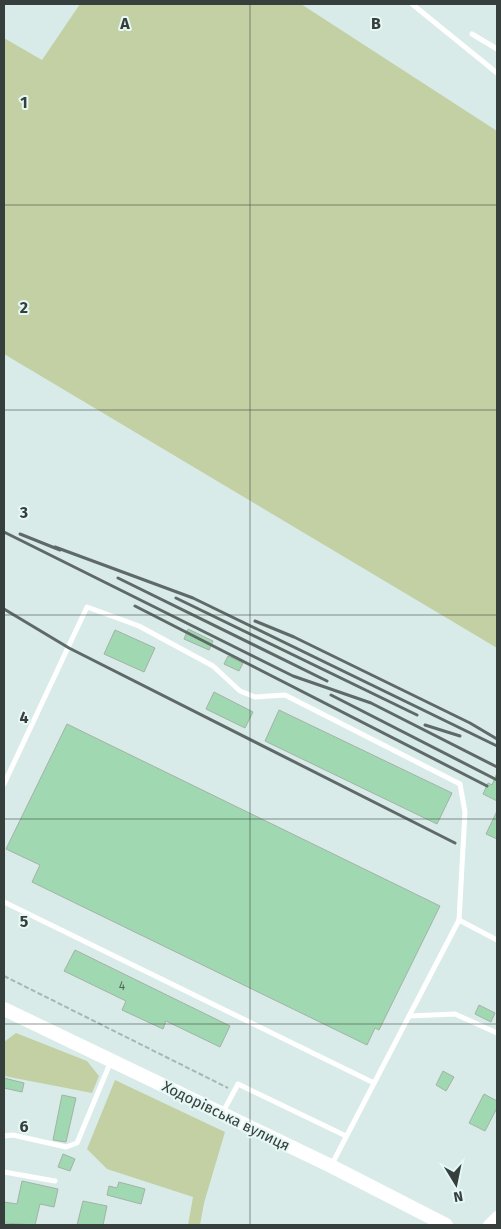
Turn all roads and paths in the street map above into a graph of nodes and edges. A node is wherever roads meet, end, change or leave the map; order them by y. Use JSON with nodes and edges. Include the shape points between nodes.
{"nodes":[{"id":1,"x":412,"y":4,"type":"edge"},
{"id":2,"x":472,"y":34,"type":"dead end"},
{"id":3,"x":497,"y":49,"type":"edge"},
{"id":4,"x":497,"y":73,"type":"edge"},
{"id":5,"x":4,"y":784,"type":"edge"},
{"id":6,"x":4,"y":902,"type":"edge"},
{"id":7,"x":459,"y":920,"type":"junction"},
{"id":8,"x":497,"y":940,"type":"edge"},
{"id":9,"x":4,"y":976,"type":"edge"},
{"id":10,"x":4,"y":1010,"type":"edge"},
{"id":11,"x":409,"y":1016,"type":"junction"},
{"id":12,"x":497,"y":1033,"type":"edge"},
{"id":13,"x":111,"y":1061,"type":"junction"},
{"id":14,"x":374,"y":1082,"type":"junction"},
{"id":15,"x":234,"y":1091,"type":"junction"},
{"id":16,"x":222,"y":1113,"type":"junction"},
{"id":17,"x":4,"y":1136,"type":"edge"},
{"id":18,"x":346,"y":1136,"type":"junction"},
{"id":19,"x":330,"y":1166,"type":"junction"},
{"id":20,"x":4,"y":1172,"type":"edge"},
{"id":21,"x":55,"y":1181,"type":"dead end"},
{"id":22,"x":497,"y":1216,"type":"edge"},
{"id":23,"x":446,"y":1225,"type":"edge"},
{"id":24,"x":488,"y":1225,"type":"edge"}],
"edges":[{"from":1,"to":4,"type":"lane"},
{"from":2,"to":3,"type":"lane"},
{"from":5,"to":7,"type":"lane","via":[[87,607],[139,626],[213,666],[240,690],[256,697],[285,695],[460,784],[465,812]]},
{"from":6,"to":14,"type":"lane"},
{"from":7,"to":8,"type":"lane"},
{"from":7,"to":11,"type":"lane"},
{"from":9,"to":15,"type":"path"},
{"from":10,"to":13,"type":"main road","name":"Ходорівська вулиця"},
{"from":11,"to":12,"type":"lane","via":[[455,1014]]},
{"from":11,"to":14,"type":"lane"},
{"from":13,"to":16,"type":"main road","name":"Ходорівська вулиця"},
{"from":13,"to":17,"type":"lane","via":[[77,1143],[66,1147],[13,1134]]},
{"from":14,"to":18,"type":"lane"},
{"from":15,"to":16,"type":"lane"},
{"from":15,"to":18,"type":"lane","via":[[238,1084]]},
{"from":16,"to":19,"type":"main road","name":"Ходорівська вулиця"},
{"from":18,"to":19,"type":"lane"},
{"from":19,"to":23,"type":"main road","name":"Ходорівська вулиця"},
{"from":20,"to":21,"type":"lane"},
{"from":22,"to":24,"type":"street"}]}
